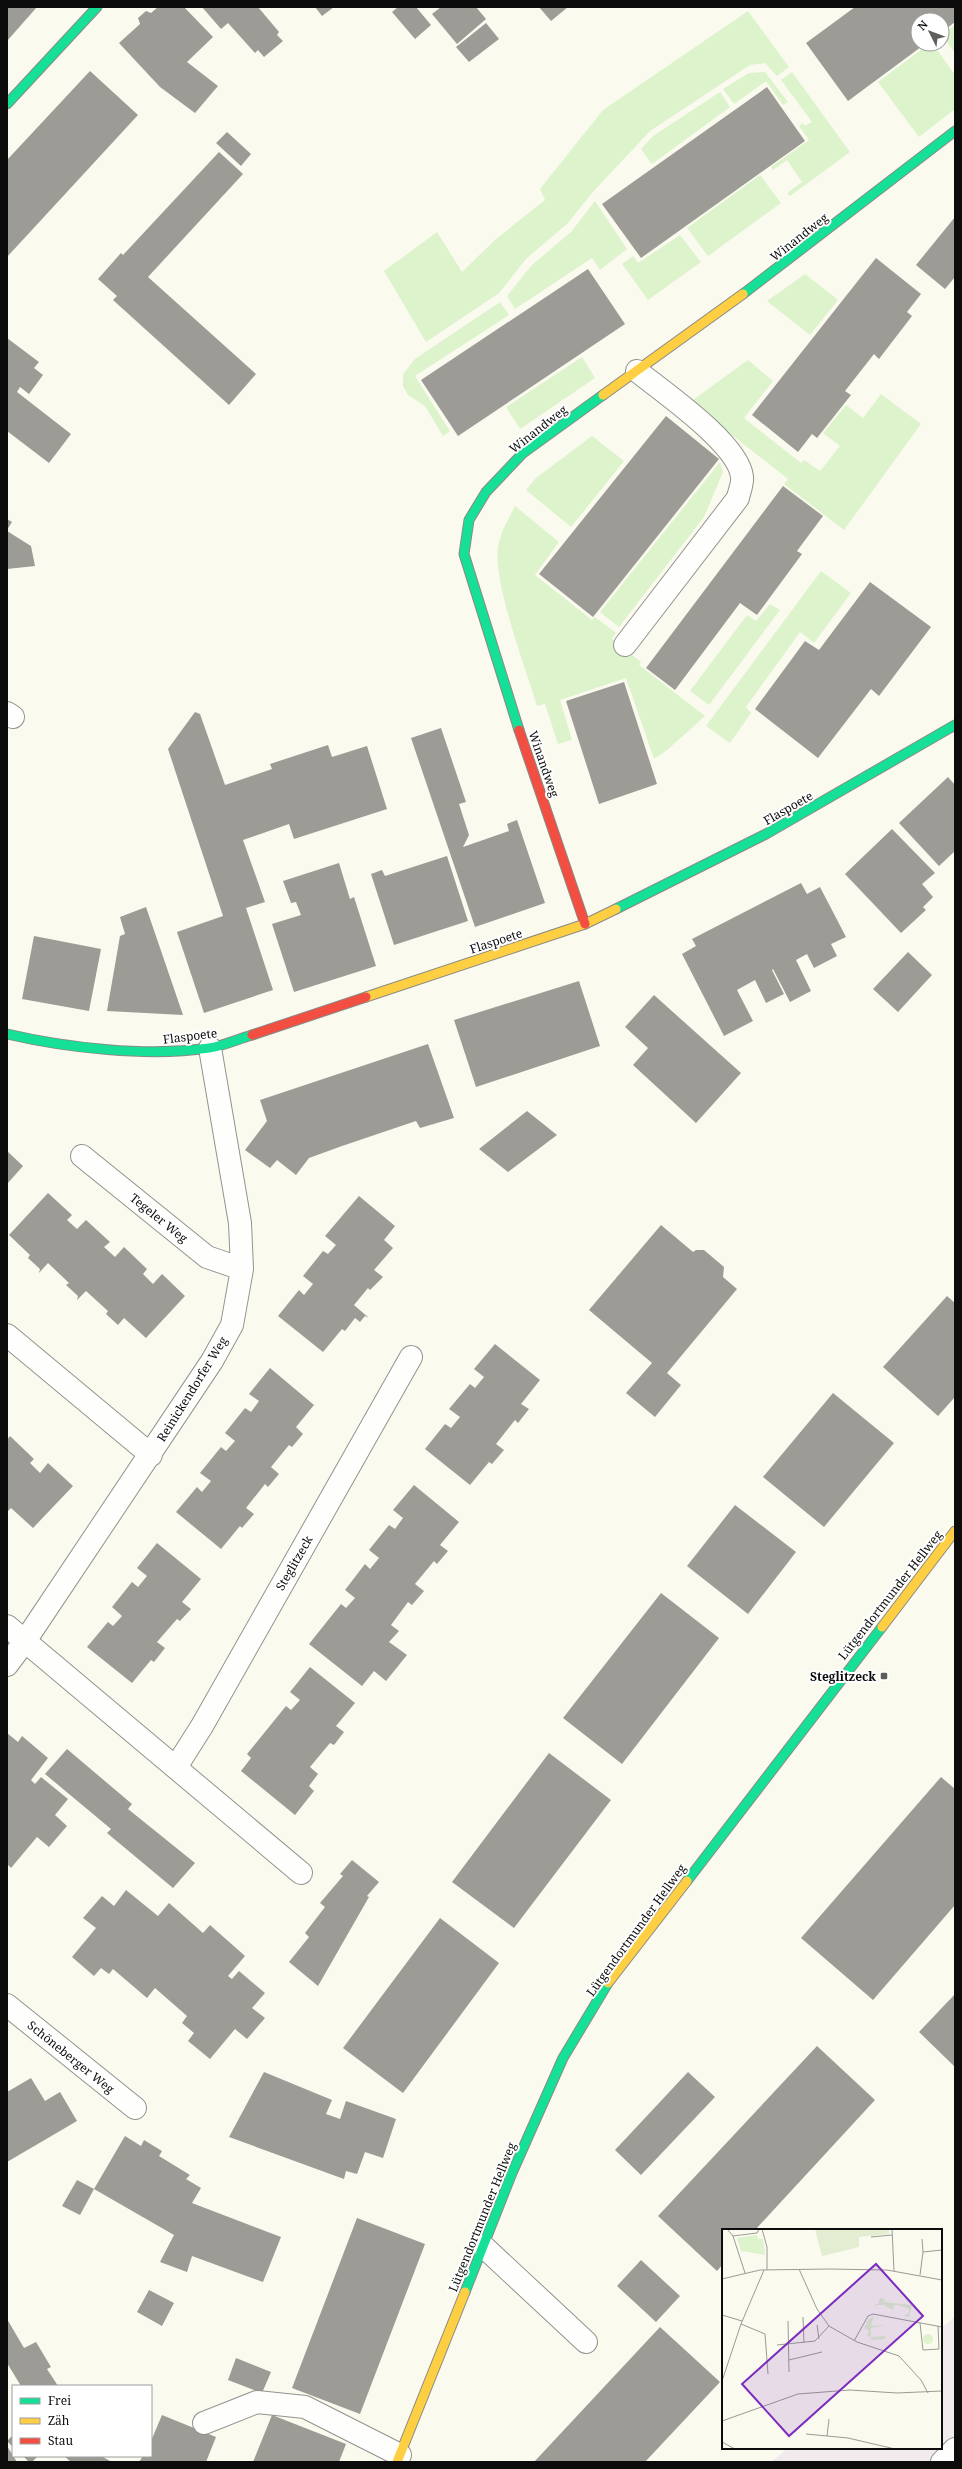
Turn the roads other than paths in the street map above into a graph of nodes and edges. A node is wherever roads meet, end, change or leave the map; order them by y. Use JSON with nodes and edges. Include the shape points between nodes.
{"nodes":[{"id":1,"x":97,"y":7,"type":"edge"},
{"id":2,"x":7,"y":104,"type":"edge"},
{"id":3,"x":955,"y":131,"type":"edge"},
{"id":4,"x":637,"y":371,"type":"junction"},
{"id":5,"x":625,"y":645,"type":"dead end"},
{"id":6,"x":955,"y":725,"type":"edge"},
{"id":7,"x":585,"y":924,"type":"junction"},
{"id":8,"x":7,"y":1034,"type":"edge"},
{"id":9,"x":210,"y":1048,"type":"junction"},
{"id":10,"x":82,"y":1156,"type":"dead end"},
{"id":11,"x":242,"y":1269,"type":"junction"},
{"id":12,"x":7,"y":1335,"type":"edge"},
{"id":13,"x":411,"y":1357,"type":"dead end"},
{"id":14,"x":151,"y":1455,"type":"junction"},
{"id":15,"x":955,"y":1531,"type":"edge"},
{"id":16,"x":7,"y":1626,"type":"edge"},
{"id":17,"x":25,"y":1641,"type":"junction"},
{"id":18,"x":7,"y":1665,"type":"edge"},
{"id":19,"x":176,"y":1767,"type":"junction"},
{"id":20,"x":301,"y":1873,"type":"dead end"},
{"id":21,"x":7,"y":2005,"type":"edge"},
{"id":22,"x":135,"y":2108,"type":"dead end"},
{"id":23,"x":483,"y":2246,"type":"junction"},
{"id":24,"x":586,"y":2342,"type":"dead end"},
{"id":25,"x":204,"y":2423,"type":"dead end"},
{"id":26,"x":955,"y":2449,"type":"edge"},
{"id":27,"x":399,"y":2459,"type":"edge"},
{"id":28,"x":942,"y":2462,"type":"edge"}],
"edges":[{"from":1,"to":2,"type":"street"},
{"from":3,"to":4,"type":"street","name":"Winandweg","via":[[765,278]]},
{"from":4,"to":5,"type":"street","via":[[722,441],[736,459],[742,477],[738,498]]},
{"from":4,"to":7,"type":"street","name":"Winandweg","via":[[523,453],[486,492],[469,520],[464,554],[496,661]]},
{"from":6,"to":7,"type":"street","name":"Flaspoete","via":[[766,834]]},
{"from":7,"to":9,"type":"street","name":"Flaspoete"},
{"from":8,"to":9,"type":"street","name":"Flaspoete","via":[[32,1040],[147,1053]]},
{"from":9,"to":11,"type":"street","name":"Reinickendorfer Weg","via":[[240,1223]]},
{"from":10,"to":11,"type":"street","name":"Tegeler Weg","via":[[207,1257]]},
{"from":11,"to":14,"type":"street","name":"Reinickendorfer Weg","via":[[232,1325],[212,1361]]},
{"from":12,"to":14,"type":"street"},
{"from":13,"to":19,"type":"street","name":"Steglitzeck","via":[[206,1720]]},
{"from":14,"to":17,"type":"street","name":"Reinickendorfer Weg"},
{"from":15,"to":23,"type":"street","name":"Lütgendortmunder Hellweg","via":[[607,1985],[563,2058]]},
{"from":16,"to":17,"type":"street"},
{"from":17,"to":18,"type":"street","name":"Reinickendorfer Weg"},
{"from":17,"to":19,"type":"street"},
{"from":19,"to":20,"type":"street"},
{"from":21,"to":22,"type":"street","name":"Schöneberger Weg"},
{"from":23,"to":24,"type":"street"},
{"from":23,"to":27,"type":"street","name":"Lütgendortmunder Hellweg"},
{"from":25,"to":27,"type":"street","via":[[257,2402],[306,2407]]},
{"from":26,"to":28,"type":"street"}]}
